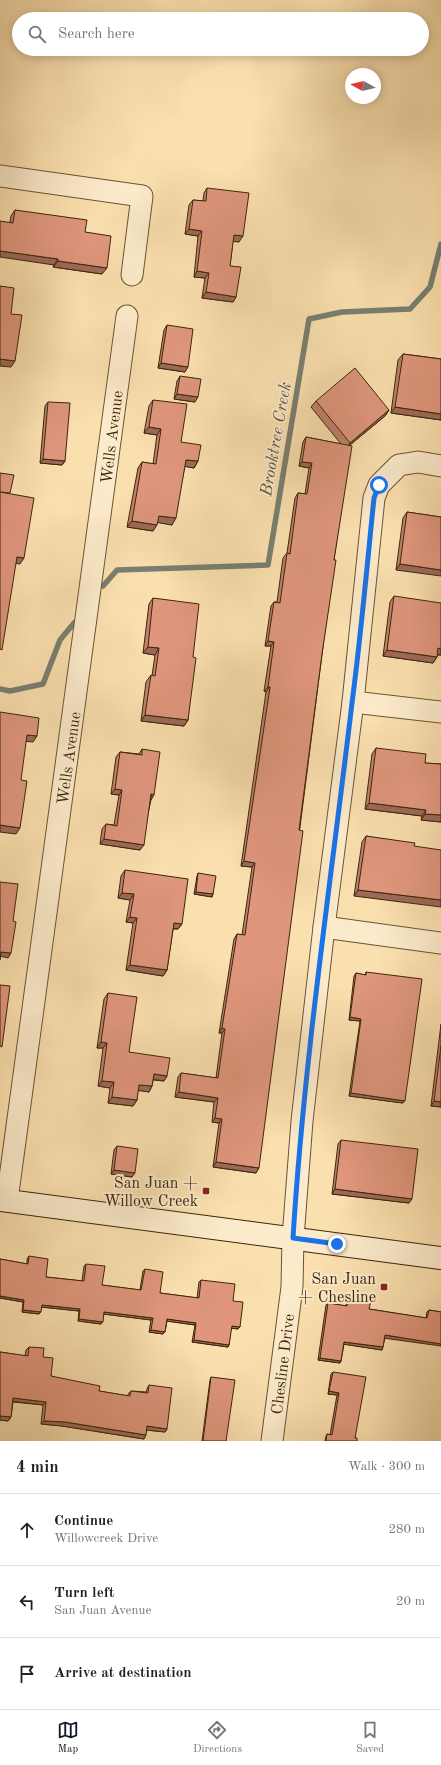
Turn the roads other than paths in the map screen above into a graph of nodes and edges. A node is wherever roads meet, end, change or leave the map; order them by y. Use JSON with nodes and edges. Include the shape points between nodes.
{"nodes":[{"id":1,"x":0,"y":176,"type":"edge"},
{"id":2,"x":132,"y":274,"type":"dead end"},
{"id":3,"x":127,"y":316,"type":"dead end"},
{"id":4,"x":441,"y":466,"type":"edge"},
{"id":5,"x":353,"y":702,"type":"junction"},
{"id":6,"x":441,"y":712,"type":"edge"},
{"id":7,"x":324,"y":927,"type":"junction"},
{"id":8,"x":441,"y":943,"type":"edge"},
{"id":9,"x":4,"y":1200,"type":"edge"},
{"id":10,"x":293,"y":1238,"type":"junction"},
{"id":11,"x":441,"y":1258,"type":"edge"},
{"id":12,"x":272,"y":1441,"type":"edge"}],
"edges":[{"from":1,"to":2,"type":"street","via":[[142,196]]},
{"from":3,"to":9,"type":"street","name":"Wells Avenue"},
{"from":4,"to":5,"type":"street","name":"Chesline Drive","via":[[418,462],[399,465],[379,485],[374,498]]},
{"from":5,"to":6,"type":"street"},
{"from":5,"to":7,"type":"street","name":"Chesline Drive"},
{"from":7,"to":8,"type":"street"},
{"from":7,"to":10,"type":"street","name":"Chesline Drive","via":[[302,1121]]},
{"from":9,"to":10,"type":"main road"},
{"from":10,"to":11,"type":"main road"},
{"from":10,"to":12,"type":"street","name":"Chesline Drive","via":[[292,1287]]}]}
